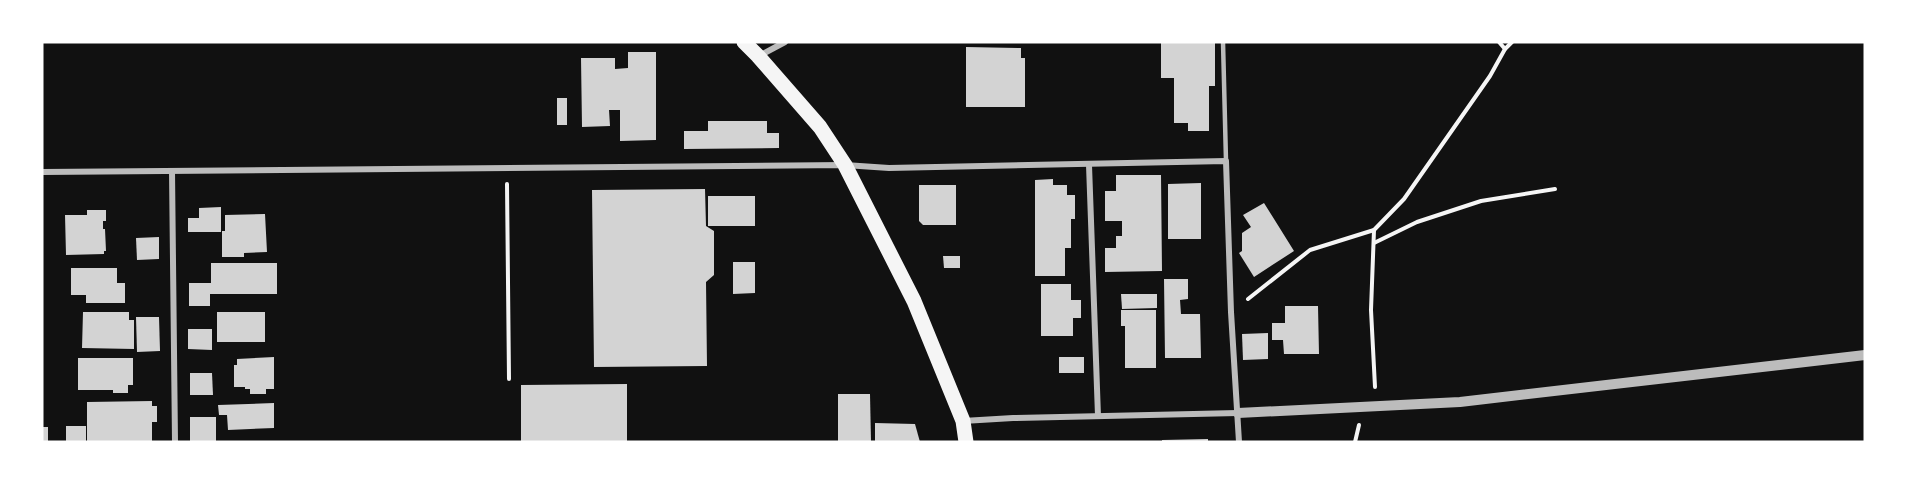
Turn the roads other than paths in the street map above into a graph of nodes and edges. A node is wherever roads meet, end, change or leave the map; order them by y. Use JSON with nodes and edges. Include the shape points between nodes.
{"nodes":[{"id":1,"x":744,"y":42,"type":"edge"},
{"id":2,"x":784,"y":42,"type":"edge"},
{"id":3,"x":1223,"y":42,"type":"edge"},
{"id":4,"x":758,"y":56,"type":"junction"},
{"id":5,"x":1226,"y":161,"type":"junction"},
{"id":6,"x":845,"y":165,"type":"junction"},
{"id":7,"x":1089,"y":165,"type":"junction"},
{"id":8,"x":172,"y":171,"type":"junction"},
{"id":9,"x":42,"y":172,"type":"edge"},
{"id":10,"x":1865,"y":355,"type":"edge"},
{"id":11,"x":1238,"y":413,"type":"junction"},
{"id":12,"x":1098,"y":416,"type":"junction"},
{"id":13,"x":963,"y":422,"type":"junction"},
{"id":14,"x":175,"y":442,"type":"edge"},
{"id":15,"x":966,"y":442,"type":"edge"},
{"id":16,"x":1239,"y":442,"type":"edge"}],
"edges":[{"from":1,"to":4,"type":"main road"},
{"from":2,"to":4,"type":"street"},
{"from":3,"to":5,"type":"lane"},
{"from":4,"to":6,"type":"main road","via":[[820,127]]},
{"from":5,"to":7,"type":"street"},
{"from":5,"to":11,"type":"street"},
{"from":6,"to":7,"type":"street"},
{"from":6,"to":8,"type":"street"},
{"from":6,"to":13,"type":"main road","via":[[914,301]]},
{"from":7,"to":12,"type":"street"},
{"from":8,"to":9,"type":"street"},
{"from":8,"to":14,"type":"street"},
{"from":10,"to":11,"type":"street","via":[[1460,402]]},
{"from":11,"to":12,"type":"street"},
{"from":11,"to":16,"type":"street"},
{"from":12,"to":13,"type":"street"},
{"from":13,"to":15,"type":"main road"}]}
